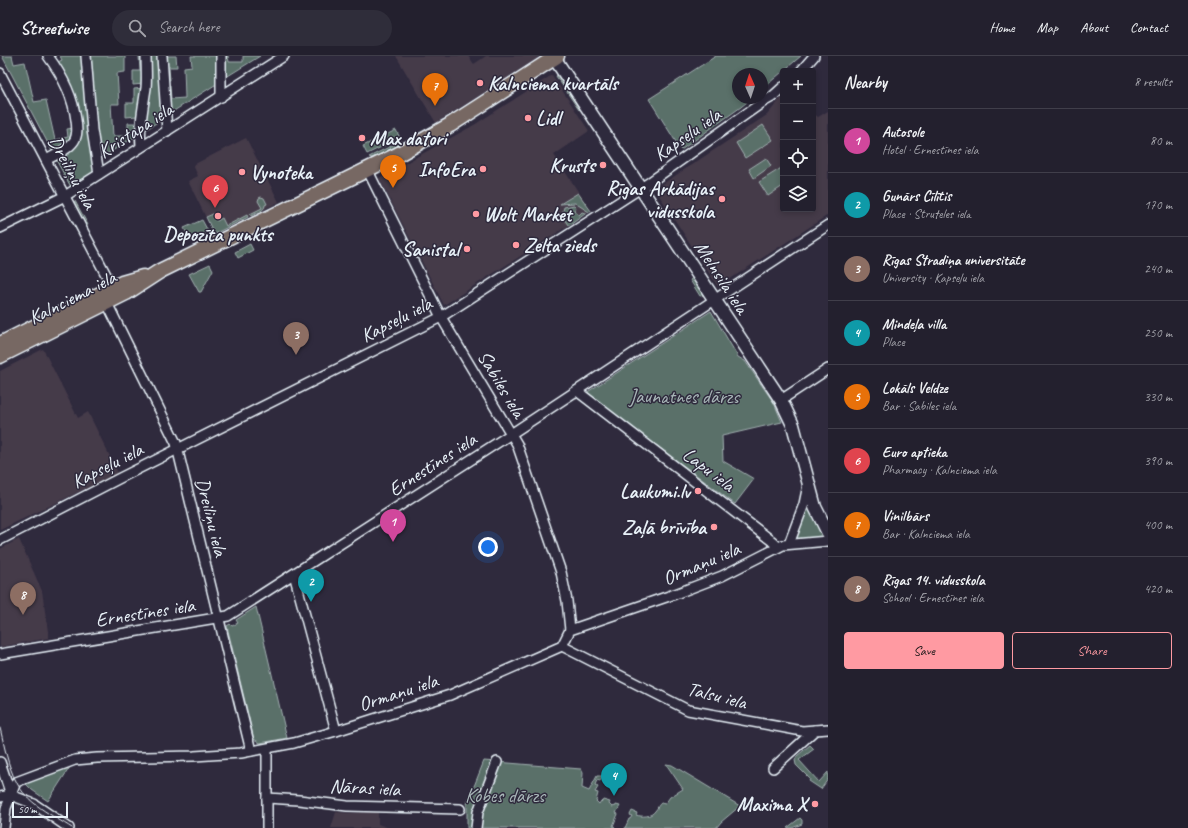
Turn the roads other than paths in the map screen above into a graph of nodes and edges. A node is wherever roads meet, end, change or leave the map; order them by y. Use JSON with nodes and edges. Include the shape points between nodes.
{"nodes":[{"id":1,"x":48,"y":56,"type":"edge"},
{"id":2,"x":86,"y":56,"type":"edge"},
{"id":3,"x":146,"y":56,"type":"edge"},
{"id":4,"x":162,"y":56,"type":"edge"},
{"id":5,"x":221,"y":56,"type":"edge"},
{"id":6,"x":284,"y":56,"type":"edge"},
{"id":7,"x":814,"y":56,"type":"edge"},
{"id":8,"x":555,"y":57,"type":"edge"},
{"id":9,"x":804,"y":68,"type":"edge"},
{"id":10,"x":0,"y":73,"type":"edge"},
{"id":11,"x":3,"y":86,"type":"edge"},
{"id":12,"x":780,"y":90,"type":"edge"},
{"id":13,"x":220,"y":97,"type":"junction"},
{"id":14,"x":167,"y":131,"type":"junction"},
{"id":15,"x":141,"y":147,"type":"junction"},
{"id":16,"x":46,"y":160,"type":"junction"},
{"id":17,"x":367,"y":170,"type":"junction"},
{"id":18,"x":99,"y":174,"type":"junction"},
{"id":19,"x":641,"y":188,"type":"junction"},
{"id":20,"x":65,"y":196,"type":"junction"},
{"id":21,"x":828,"y":225,"type":"edge"},
{"id":22,"x":0,"y":228,"type":"edge"},
{"id":23,"x":160,"y":272,"type":"junction"},
{"id":24,"x":113,"y":288,"type":"junction"},
{"id":25,"x":714,"y":300,"type":"junction"},
{"id":26,"x":107,"y":303,"type":"junction"},
{"id":27,"x":441,"y":317,"type":"junction"},
{"id":28,"x":0,"y":344,"type":"edge"},
{"id":29,"x":0,"y":356,"type":"edge"},
{"id":30,"x":828,"y":369,"type":"edge"},
{"id":31,"x":577,"y":391,"type":"junction"},
{"id":32,"x":781,"y":400,"type":"junction"},
{"id":33,"x":511,"y":434,"type":"junction"},
{"id":34,"x":177,"y":450,"type":"junction"},
{"id":35,"x":808,"y":485,"type":"junction"},
{"id":36,"x":828,"y":533,"type":"edge"},
{"id":37,"x":0,"y":540,"type":"edge"},
{"id":38,"x":828,"y":541,"type":"edge"},
{"id":39,"x":789,"y":544,"type":"junction"},
{"id":40,"x":778,"y":547,"type":"junction"},
{"id":41,"x":294,"y":574,"type":"junction"},
{"id":42,"x":219,"y":618,"type":"junction"},
{"id":43,"x":570,"y":630,"type":"junction"},
{"id":44,"x":562,"y":646,"type":"junction"},
{"id":45,"x":0,"y":654,"type":"edge"},
{"id":46,"x":828,"y":729,"type":"edge"},
{"id":47,"x":815,"y":730,"type":"junction"},
{"id":48,"x":336,"y":731,"type":"junction"},
{"id":49,"x":267,"y":749,"type":"junction"},
{"id":50,"x":251,"y":751,"type":"junction"},
{"id":51,"x":0,"y":762,"type":"edge"},
{"id":52,"x":498,"y":762,"type":"dead end"},
{"id":53,"x":773,"y":768,"type":"dead end"},
{"id":54,"x":11,"y":795,"type":"junction"},
{"id":55,"x":0,"y":797,"type":"edge"},
{"id":56,"x":268,"y":798,"type":"junction"},
{"id":57,"x":460,"y":809,"type":"dead end"},
{"id":58,"x":4,"y":828,"type":"edge"},
{"id":59,"x":69,"y":828,"type":"edge"},
{"id":60,"x":267,"y":828,"type":"edge"},
{"id":61,"x":476,"y":828,"type":"edge"}],
"edges":[{"from":1,"to":16,"type":"street","via":[[71,95],[77,134],[71,144]]},
{"from":2,"to":18,"type":"street","via":[[92,130]]},
{"from":3,"to":15,"type":"street","via":[[146,86],[140,124]]},
{"from":4,"to":14,"type":"street"},
{"from":5,"to":13,"type":"street"},
{"from":6,"to":13,"type":"street","name":"Kristapa iela"},
{"from":7,"to":9,"type":"street"},
{"from":8,"to":17,"type":"main road","name":"Kalnciema iela","via":[[450,124]]},
{"from":8,"to":19,"type":"street","name":"Melnsila iela"},
{"from":10,"to":11,"type":"street","name":"Dreiliņu iela"},
{"from":11,"to":16,"type":"street","name":"Dreiliņu iela"},
{"from":12,"to":19,"type":"street","name":"Kapseļu iela"},
{"from":13,"to":14,"type":"street","name":"Kristapa iela"},
{"from":14,"to":15,"type":"street","name":"Kristapa iela"},
{"from":15,"to":18,"type":"street","name":"Kristapa iela"},
{"from":16,"to":20,"type":"street","name":"Dreiliņu iela"},
{"from":17,"to":23,"type":"main road","name":"Kalnciema iela"},
{"from":17,"to":27,"type":"street","name":"Sabiles iela"},
{"from":18,"to":20,"type":"street","name":"Kristapa iela"},
{"from":19,"to":25,"type":"street","name":"Melnsila iela"},
{"from":19,"to":27,"type":"street","name":"Kapseļu iela"},
{"from":20,"to":22,"type":"street","name":"Kristapa iela"},
{"from":20,"to":24,"type":"street","name":"Dreiliņu iela"},
{"from":21,"to":25,"type":"street","name":"Ernestīnes iela"},
{"from":23,"to":24,"type":"main road","name":"Kalnciema iela"},
{"from":23,"to":26,"type":"main road","name":"Kalnciema iela"},
{"from":24,"to":28,"type":"main road","name":"Kalnciema iela"},
{"from":25,"to":31,"type":"street","name":"Ernestīnes iela"},
{"from":25,"to":32,"type":"street","name":"Melnsila iela"},
{"from":26,"to":29,"type":"main road","name":"Kalnciema iela"},
{"from":26,"to":34,"type":"street","name":"Dreiliņu iela","via":[[176,443]]},
{"from":27,"to":33,"type":"street","name":"Sabiles iela"},
{"from":27,"to":34,"type":"street","name":"Kapseļu iela"},
{"from":30,"to":32,"type":"street"},
{"from":31,"to":33,"type":"street","name":"Ernestīnes iela"},
{"from":31,"to":40,"type":"street","name":"Lapu iela"},
{"from":32,"to":35,"type":"street","name":"Melnsila iela","via":[[793,425]]},
{"from":33,"to":41,"type":"street","name":"Ernestīnes iela"},
{"from":33,"to":43,"type":"street","name":"Sabiles iela","via":[[520,451],[561,572]]},
{"from":34,"to":37,"type":"street","name":"Kapseļu iela"},
{"from":34,"to":42,"type":"street","name":"Dreiliņu iela"},
{"from":35,"to":36,"type":"street","name":"Melnsila iela","via":[[818,515]]},
{"from":35,"to":39,"type":"street","via":[[804,504]]},
{"from":38,"to":39,"type":"street"},
{"from":39,"to":40,"type":"street"},
{"from":40,"to":43,"type":"street","name":"Ormaņu iela","via":[[722,576]]},
{"from":41,"to":42,"type":"street","name":"Ernestīnes iela","via":[[228,616]]},
{"from":41,"to":48,"type":"street"},
{"from":42,"to":45,"type":"street","name":"Ernestīnes iela"},
{"from":42,"to":50,"type":"street","name":"Dreiliņu iela"},
{"from":43,"to":44,"type":"street"},
{"from":44,"to":47,"type":"street","name":"Talsu iela","via":[[688,710],[802,731]]},
{"from":44,"to":48,"type":"street","name":"Ormaņu iela","via":[[450,695]]},
{"from":46,"to":47,"type":"street","name":"Talsu iela"},
{"from":47,"to":53,"type":"street"},
{"from":48,"to":49,"type":"street","name":"Ormaņu iela"},
{"from":49,"to":50,"type":"street","name":"Ormaņu iela"},
{"from":49,"to":56,"type":"street"},
{"from":50,"to":54,"type":"street","name":"Ormaņu iela","via":[[194,756],[75,760],[16,782]]},
{"from":51,"to":54,"type":"street"},
{"from":52,"to":61,"type":"street","via":[[478,812]]},
{"from":54,"to":55,"type":"street"},
{"from":54,"to":58,"type":"street","name":"Ormaņu iela"},
{"from":54,"to":59,"type":"street","via":[[34,804]]},
{"from":56,"to":57,"type":"street","name":"Nāras iela","via":[[347,806]]},
{"from":56,"to":60,"type":"street"}]}
